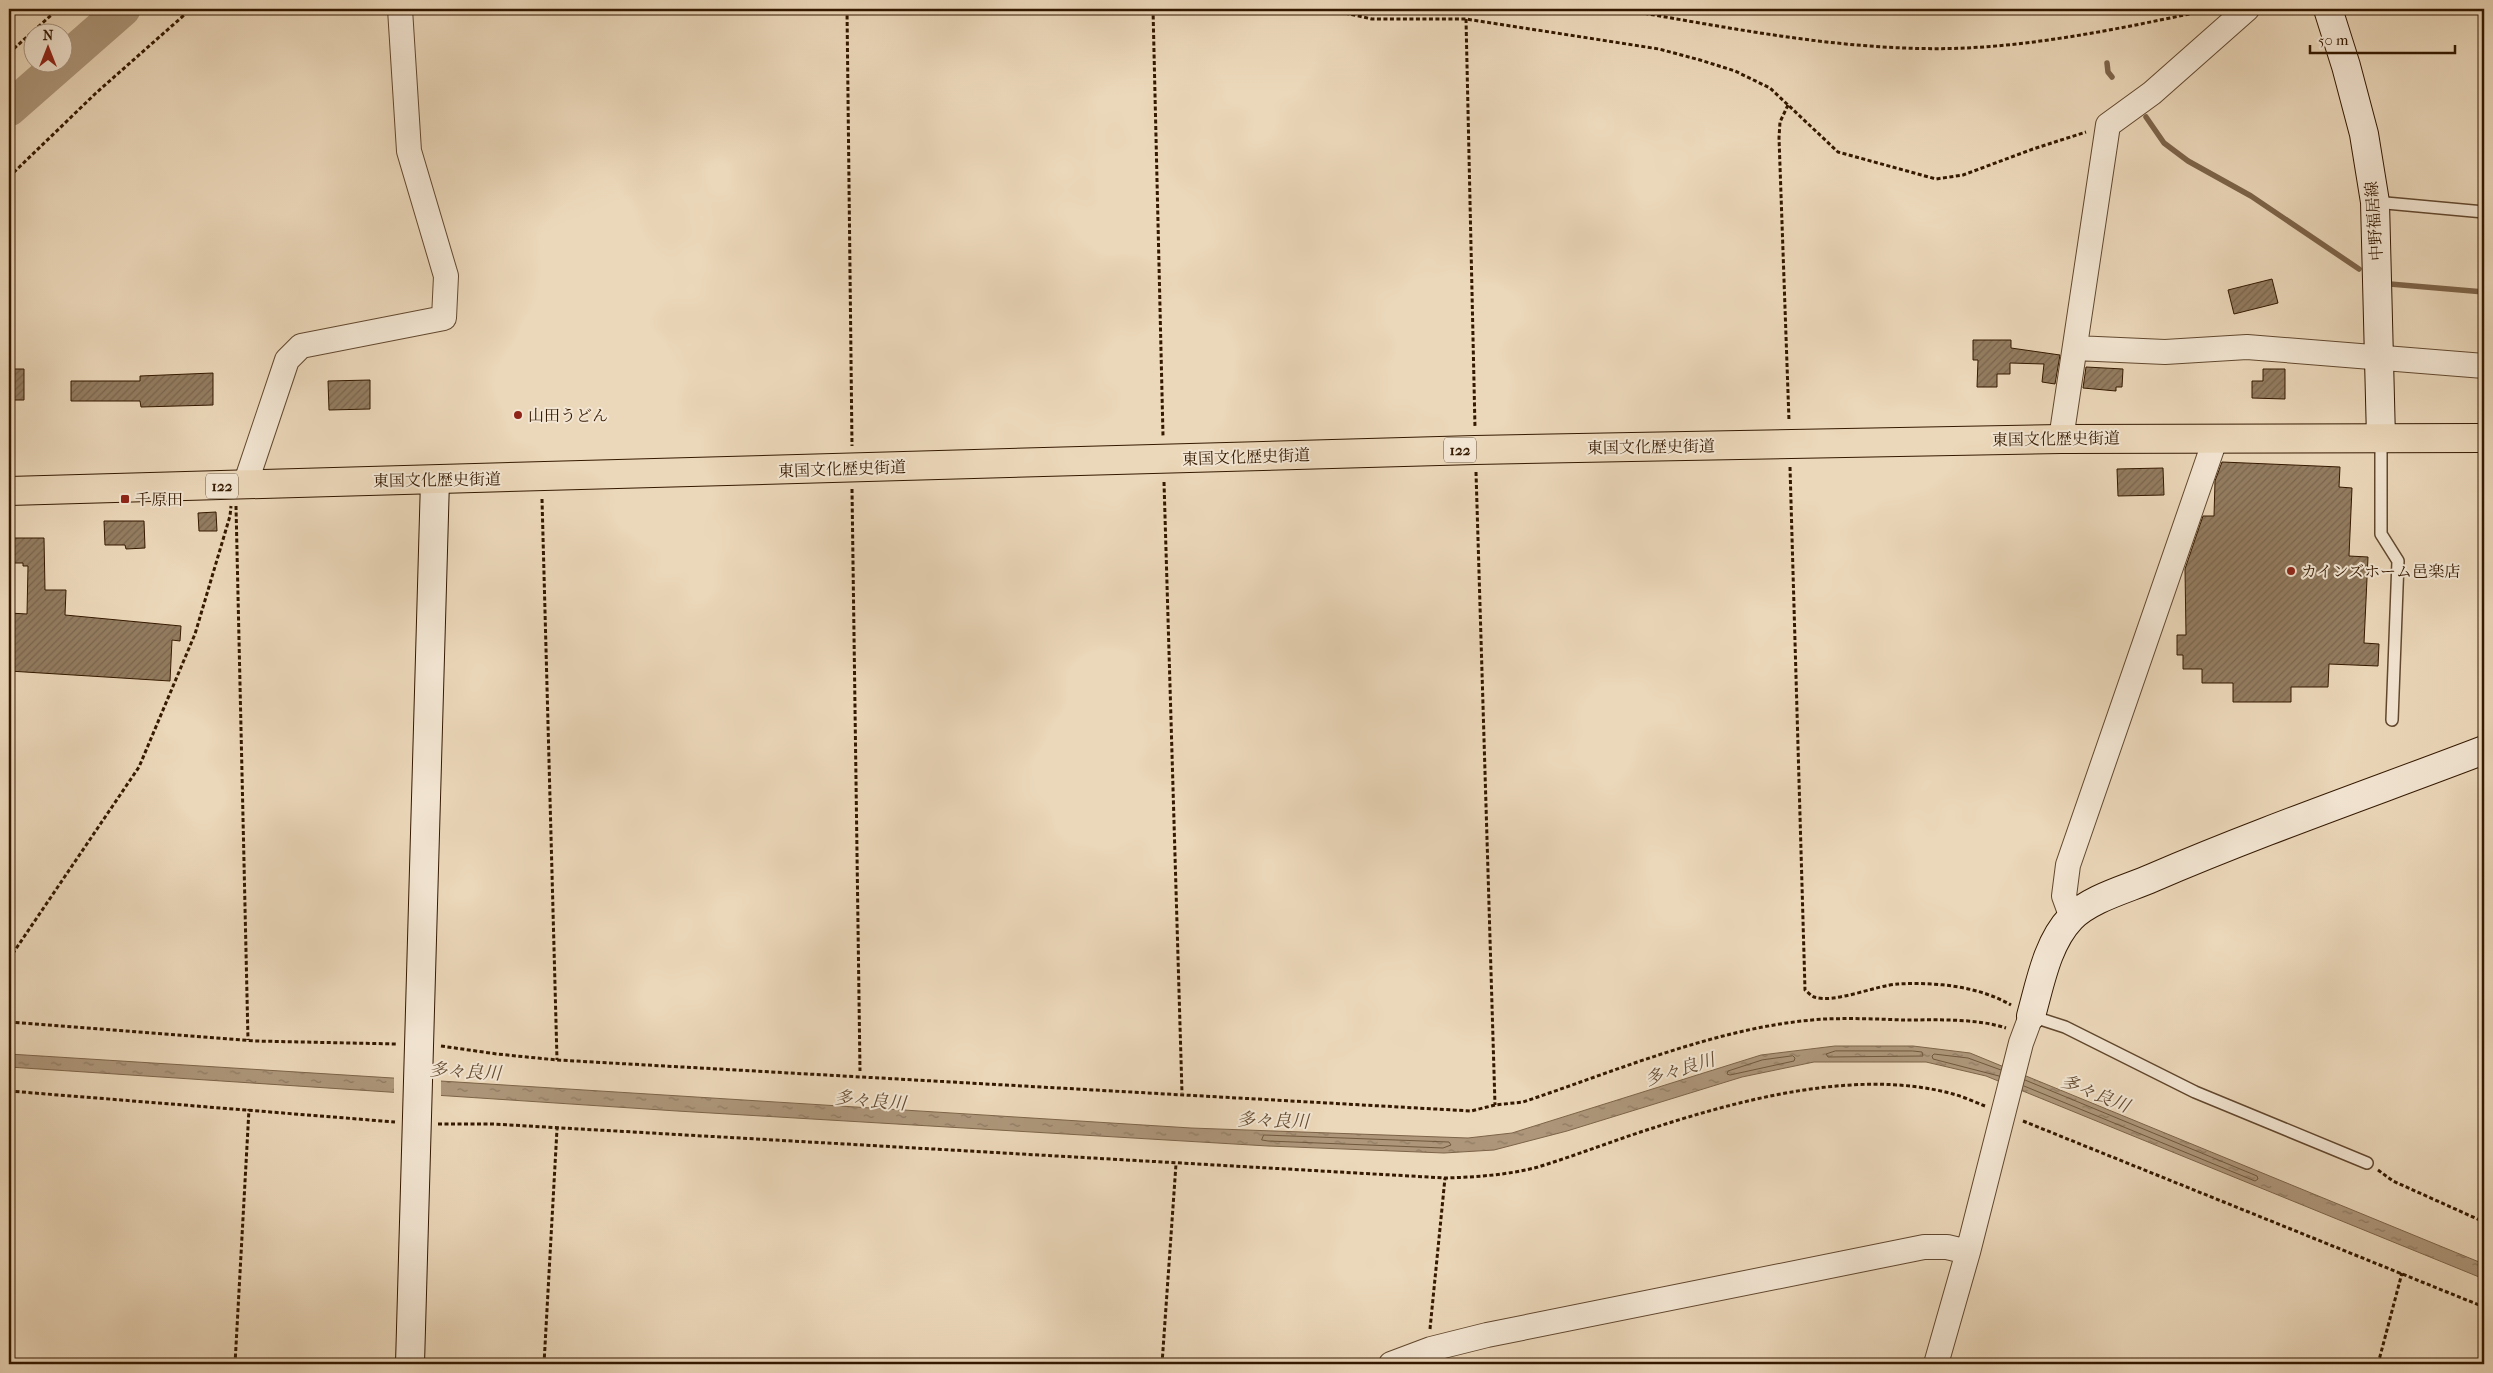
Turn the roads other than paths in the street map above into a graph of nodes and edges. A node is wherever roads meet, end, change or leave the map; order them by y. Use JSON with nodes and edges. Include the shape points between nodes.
{"nodes":[{"id":1,"x":400,"y":9,"type":"edge"},
{"id":2,"x":2247,"y":9,"type":"edge"},
{"id":3,"x":2328,"y":9,"type":"edge"},
{"id":4,"x":2375,"y":202,"type":"junction"},
{"id":5,"x":2484,"y":212,"type":"edge"},
{"id":6,"x":2075,"y":348,"type":"junction"},
{"id":7,"x":2379,"y":358,"type":"junction"},
{"id":8,"x":2484,"y":366,"type":"edge"},
{"id":9,"x":2216,"y":437,"type":"junction"},
{"id":10,"x":2381,"y":438,"type":"junction"},
{"id":11,"x":2484,"y":438,"type":"edge"},
{"id":12,"x":2061,"y":439,"type":"junction"},
{"id":13,"x":435,"y":480,"type":"junction"},
{"id":14,"x":237,"y":485,"type":"junction"},
{"id":15,"x":9,"y":492,"type":"edge"},
{"id":16,"x":2392,"y":720,"type":"dead end"},
{"id":17,"x":2484,"y":750,"type":"edge"},
{"id":18,"x":2072,"y":918,"type":"junction"},
{"id":19,"x":2026,"y":1031,"type":"junction"},
{"id":20,"x":2367,"y":1163,"type":"road end"},
{"id":21,"x":1968,"y":1252,"type":"junction"},
{"id":22,"x":410,"y":1364,"type":"edge"},
{"id":23,"x":1391,"y":1364,"type":"edge"},
{"id":24,"x":1936,"y":1364,"type":"edge"}],
"edges":[{"from":1,"to":14,"type":"street","via":[[409,151],[446,276],[444,318],[301,346],[287,360]]},
{"from":2,"to":6,"type":"street","via":[[2152,93],[2108,125]]},
{"from":3,"to":4,"type":"street","name":"中野福居線","via":[[2364,134]]},
{"from":4,"to":5,"type":"lane"},
{"from":4,"to":7,"type":"street","name":"中野福居線"},
{"from":6,"to":7,"type":"street","via":[[2165,352],[2247,347]]},
{"from":6,"to":12,"type":"street"},
{"from":7,"to":8,"type":"street"},
{"from":7,"to":10,"type":"street","name":"中野福居線"},
{"from":9,"to":10,"type":"highway","name":"東国文化歴史街道","number":"122"},
{"from":9,"to":12,"type":"highway","name":"東国文化歴史街道","number":"122"},
{"from":9,"to":18,"type":"street","via":[[2068,865],[2064,896]]},
{"from":10,"to":11,"type":"highway","name":"東国文化歴史街道","number":"122"},
{"from":10,"to":16,"type":"lane","via":[[2381,534],[2398,561]]},
{"from":12,"to":13,"type":"highway","name":"東国文化歴史街道","number":"122","via":[[1475,450]]},
{"from":13,"to":14,"type":"highway","name":"東国文化歴史街道","number":"122"},
{"from":13,"to":22,"type":"street"},
{"from":14,"to":15,"type":"highway","name":"東国文化歴史街道","number":"122"},
{"from":17,"to":18,"type":"street","via":[[2176,868],[2094,903]]},
{"from":18,"to":19,"type":"street","via":[[2059,935],[2045,966]]},
{"from":19,"to":20,"type":"lane","via":[[2065,1027],[2195,1092]]},
{"from":19,"to":21,"type":"street"},
{"from":21,"to":23,"type":"street","via":[[1924,1247],[1487,1335]]},
{"from":21,"to":24,"type":"street"}]}
